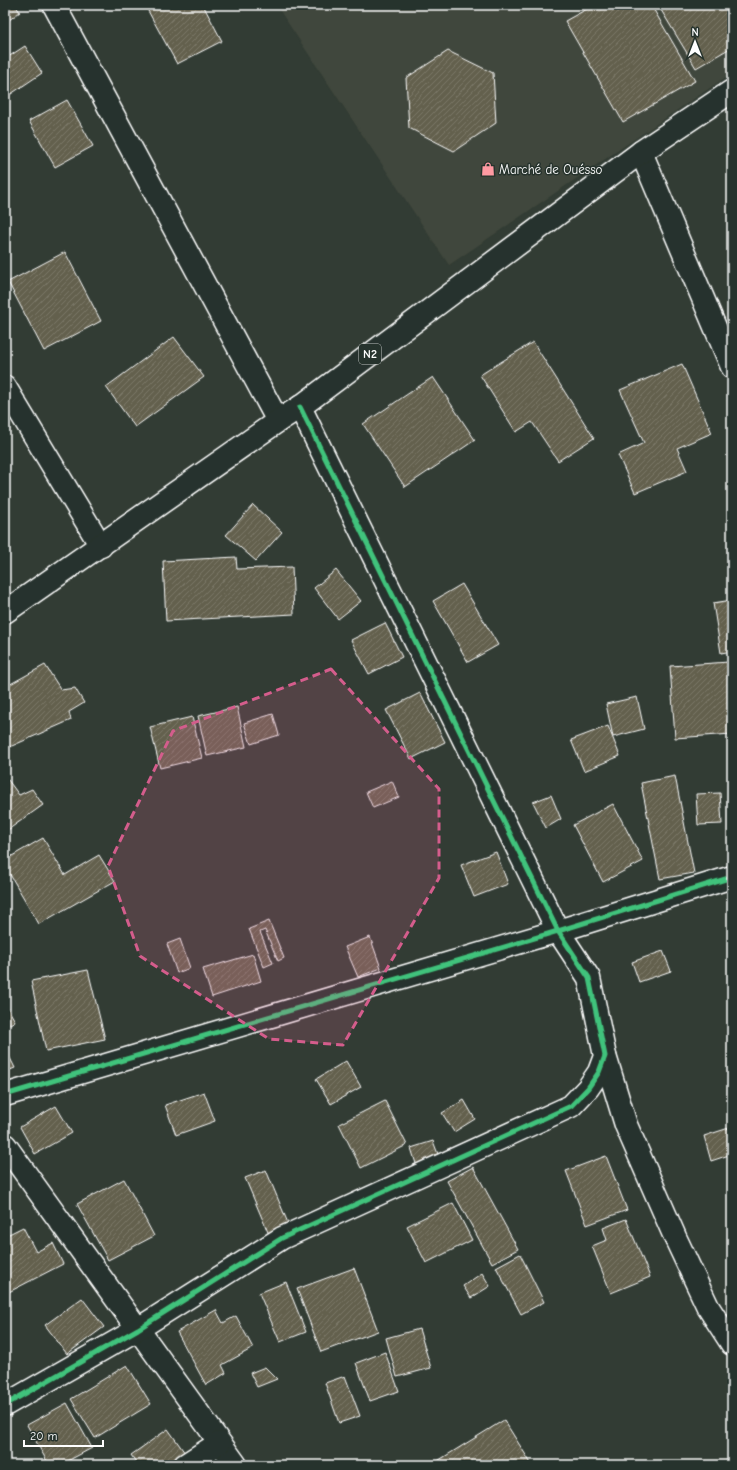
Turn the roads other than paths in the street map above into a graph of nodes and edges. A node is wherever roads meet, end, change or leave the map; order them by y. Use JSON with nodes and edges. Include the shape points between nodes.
{"nodes":[{"id":1,"x":54,"y":5,"type":"edge"},
{"id":2,"x":732,"y":91,"type":"edge"},
{"id":3,"x":640,"y":152,"type":"junction"},
{"id":4,"x":732,"y":367,"type":"edge"},
{"id":5,"x":5,"y":387,"type":"edge"},
{"id":6,"x":300,"y":407,"type":"junction"},
{"id":7,"x":278,"y":421,"type":"junction"},
{"id":8,"x":101,"y":546,"type":"junction"},
{"id":9,"x":5,"y":612,"type":"edge"},
{"id":10,"x":732,"y":877,"type":"edge"},
{"id":11,"x":558,"y":931,"type":"junction"},
{"id":12,"x":605,"y":1056,"type":"junction"},
{"id":13,"x":5,"y":1095,"type":"edge"},
{"id":14,"x":5,"y":1145,"type":"edge"},
{"id":15,"x":138,"y":1329,"type":"junction"},
{"id":16,"x":732,"y":1344,"type":"edge"},
{"id":17,"x":5,"y":1405,"type":"edge"},
{"id":18,"x":219,"y":1443,"type":"junction"},
{"id":19,"x":185,"y":1465,"type":"edge"},
{"id":20,"x":236,"y":1465,"type":"edge"}],
"edges":[{"from":1,"to":7,"type":"main road"},
{"from":2,"to":3,"type":"main road","number":"N2"},
{"from":3,"to":4,"type":"main road"},
{"from":3,"to":6,"type":"main road","number":"N2"},
{"from":5,"to":8,"type":"main road"},
{"from":6,"to":7,"type":"main road","number":"N2"},
{"from":6,"to":11,"type":"main road"},
{"from":7,"to":8,"type":"main road","number":"N2"},
{"from":8,"to":9,"type":"main road","number":"N2"},
{"from":10,"to":11,"type":"main road"},
{"from":11,"to":12,"type":"main road","via":[[589,978]]},
{"from":11,"to":13,"type":"main road"},
{"from":12,"to":15,"type":"main road","via":[[600,1072],[571,1106],[282,1238]]},
{"from":12,"to":16,"type":"main road","via":[[626,1124],[675,1236],[708,1307]]},
{"from":14,"to":15,"type":"main road"},
{"from":15,"to":17,"type":"main road"},
{"from":15,"to":18,"type":"main road"},
{"from":18,"to":19,"type":"main road"},
{"from":18,"to":20,"type":"main road"}]}
